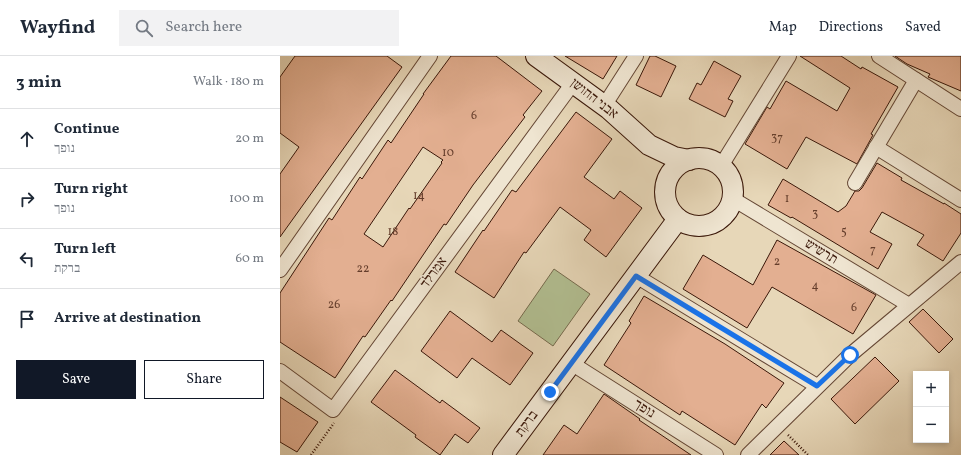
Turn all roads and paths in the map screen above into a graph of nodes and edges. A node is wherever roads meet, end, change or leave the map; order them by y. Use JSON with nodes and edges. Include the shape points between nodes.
{"nodes":[{"id":1,"x":430,"y":56,"type":"edge"},
{"id":2,"x":536,"y":56,"type":"edge"},
{"id":3,"x":636,"y":56,"type":"edge"},
{"id":4,"x":789,"y":56,"type":"edge"},
{"id":5,"x":879,"y":56,"type":"edge"},
{"id":6,"x":916,"y":80,"type":"junction"},
{"id":7,"x":573,"y":83,"type":"junction"},
{"id":8,"x":604,"y":106,"type":"junction"},
{"id":9,"x":961,"y":109,"type":"edge"},
{"id":10,"x":649,"y":145,"type":"junction"},
{"id":11,"x":876,"y":147,"type":"junction"},
{"id":12,"x":689,"y":160,"type":"junction"},
{"id":13,"x":721,"y":166,"type":"junction"},
{"id":14,"x":855,"y":183,"type":"dead end"},
{"id":15,"x":665,"y":193,"type":"junction"},
{"id":16,"x":733,"y":199,"type":"junction"},
{"id":17,"x":961,"y":200,"type":"edge"},
{"id":18,"x":678,"y":219,"type":"junction"},
{"id":19,"x":961,"y":262,"type":"edge"},
{"id":20,"x":280,"y":270,"type":"edge"},
{"id":21,"x":636,"y":276,"type":"junction"},
{"id":22,"x":909,"y":305,"type":"junction"},
{"id":23,"x":572,"y":364,"type":"junction"},
{"id":24,"x":280,"y":371,"type":"edge"},
{"id":25,"x":817,"y":386,"type":"junction"},
{"id":26,"x":333,"y":410,"type":"junction"},
{"id":27,"x":778,"y":424,"type":"junction"},
{"id":28,"x":508,"y":454,"type":"edge"},
{"id":29,"x":311,"y":455,"type":"edge"},
{"id":30,"x":716,"y":455,"type":"edge"},
{"id":31,"x":748,"y":455,"type":"edge"},
{"id":32,"x":808,"y":455,"type":"edge"}],
"edges":[{"from":1,"to":20,"type":"street"},
{"from":2,"to":7,"type":"street","name":"אבני החושן"},
{"from":3,"to":8,"type":"street"},
{"from":4,"to":13,"type":"street"},
{"from":5,"to":6,"type":"street"},
{"from":6,"to":9,"type":"street"},
{"from":6,"to":11,"type":"street"},
{"from":7,"to":8,"type":"street","name":"אבני החושן"},
{"from":7,"to":26,"type":"street","name":"אמרלד"},
{"from":8,"to":10,"type":"street","name":"אבני החושן"},
{"from":10,"to":12,"type":"street","name":"אבני החושן","via":[[674,157]]},
{"from":10,"to":15,"type":"street","name":"אבני החושן","via":[[659,167]]},
{"from":11,"to":14,"type":"street"},
{"from":11,"to":17,"type":"street"},
{"from":12,"to":13,"type":"street","via":[[711,160]]},
{"from":12,"to":15,"type":"street","via":[[671,172],[666,182]]},
{"from":13,"to":16,"type":"street","via":[[732,181]]},
{"from":15,"to":18,"type":"street","via":[[666,203]]},
{"from":16,"to":18,"type":"street","via":[[722,219],[711,225],[688,225]]},
{"from":16,"to":22,"type":"street","name":"תרשיש"},
{"from":18,"to":21,"type":"street","name":"ברקת"},
{"from":19,"to":22,"type":"street"},
{"from":21,"to":23,"type":"street","name":"ברקת"},
{"from":21,"to":25,"type":"street"},
{"from":22,"to":25,"type":"street"},
{"from":23,"to":28,"type":"street","name":"ברקת"},
{"from":23,"to":30,"type":"street","name":"נופך"},
{"from":24,"to":26,"type":"street"},
{"from":25,"to":27,"type":"street"},
{"from":26,"to":29,"type":"path","via":[[340,415]]},
{"from":27,"to":31,"type":"street"},
{"from":27,"to":32,"type":"path"}]}
